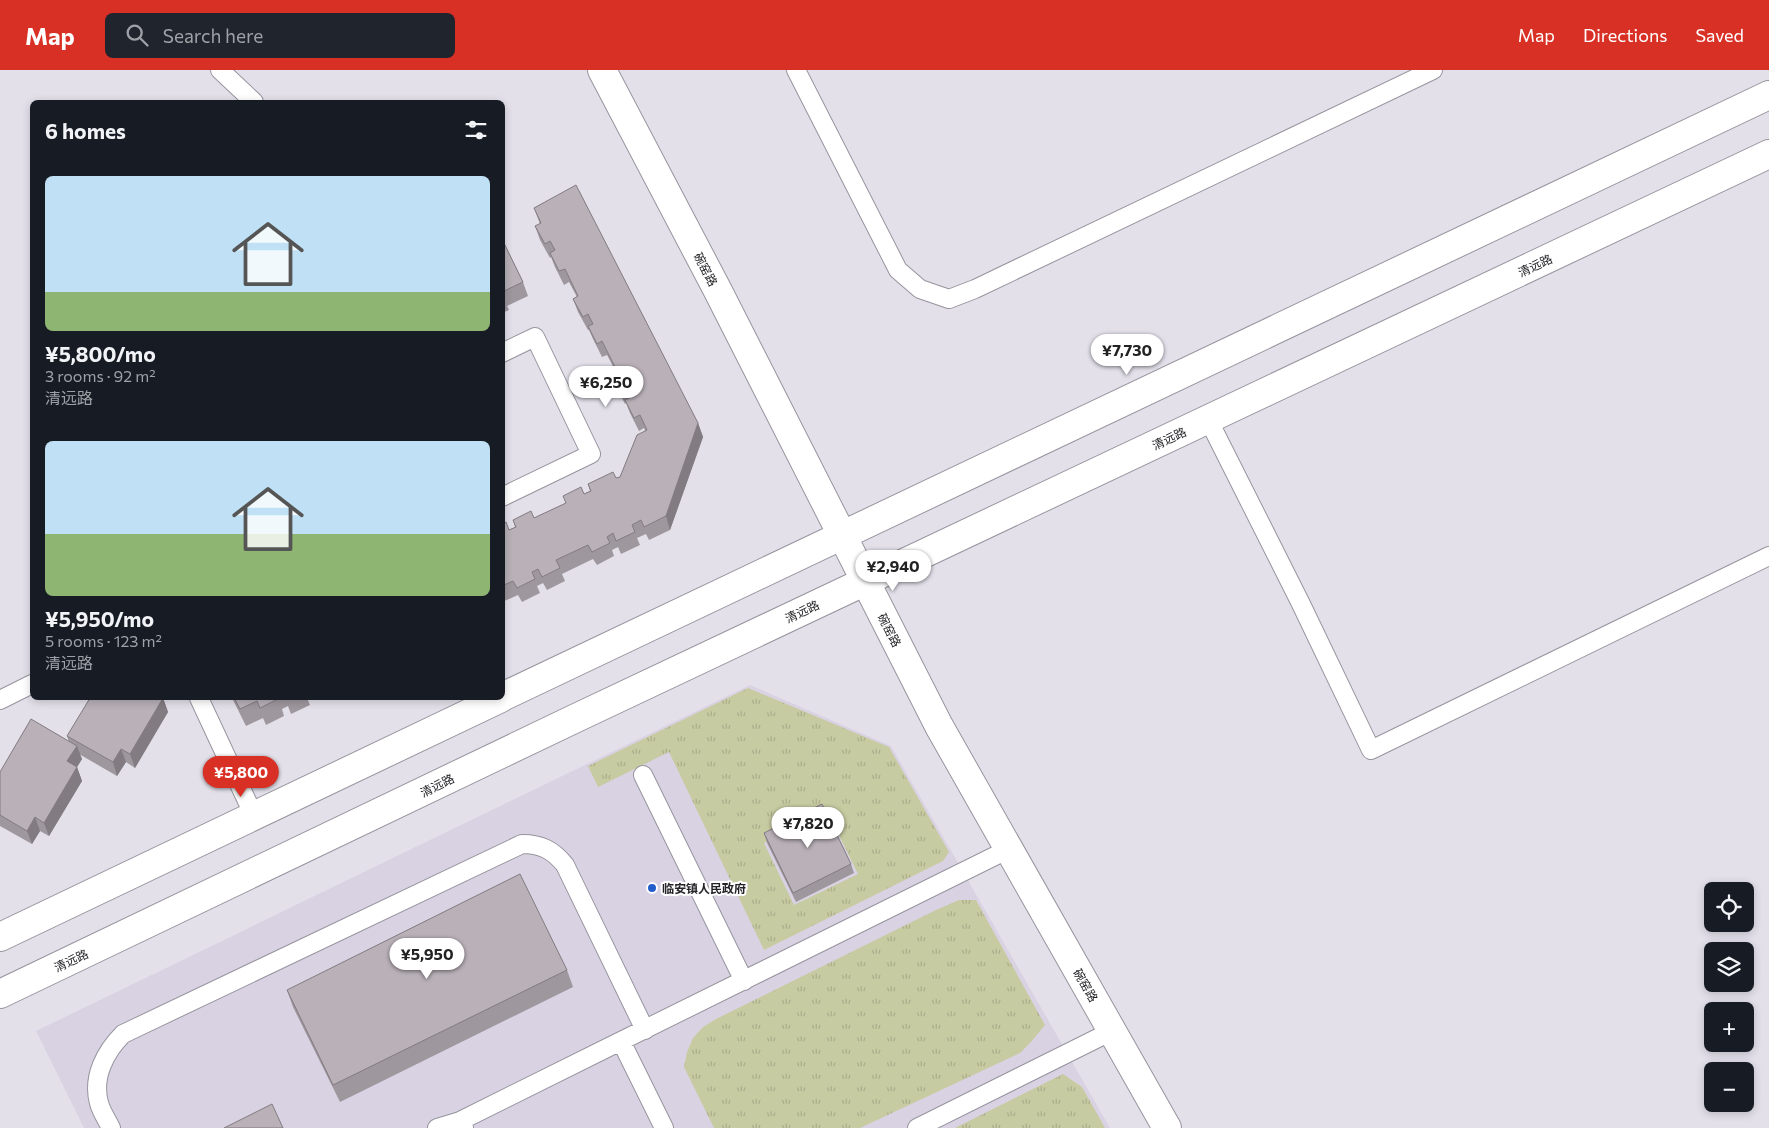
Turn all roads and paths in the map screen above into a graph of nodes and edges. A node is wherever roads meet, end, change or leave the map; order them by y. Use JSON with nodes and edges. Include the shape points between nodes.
{"nodes":[{"id":1,"x":220,"y":70,"type":"edge"},
{"id":2,"x":602,"y":70,"type":"edge"},
{"id":3,"x":796,"y":70,"type":"edge"},
{"id":4,"x":1433,"y":70,"type":"edge"},
{"id":5,"x":1769,"y":95,"type":"edge"},
{"id":6,"x":252,"y":100,"type":"edge"},
{"id":7,"x":1769,"y":154,"type":"edge"},
{"id":8,"x":505,"y":352,"type":"edge"},
{"id":9,"x":1208,"y":419,"type":"junction"},
{"id":10,"x":505,"y":496,"type":"edge"},
{"id":11,"x":842,"y":535,"type":"junction"},
{"id":12,"x":1769,"y":556,"type":"edge"},
{"id":13,"x":865,"y":581,"type":"junction"},
{"id":14,"x":30,"y":685,"type":"edge"},
{"id":15,"x":505,"y":696,"type":"edge"},
{"id":16,"x":0,"y":700,"type":"edge"},
{"id":17,"x":200,"y":700,"type":"edge"},
{"id":18,"x":496,"y":700,"type":"edge"},
{"id":19,"x":643,"y":775,"type":"dead end"},
{"id":20,"x":254,"y":816,"type":"junction"},
{"id":21,"x":1009,"y":849,"type":"junction"},
{"id":22,"x":0,"y":937,"type":"edge"},
{"id":23,"x":744,"y":981,"type":"junction"},
{"id":24,"x":0,"y":994,"type":"edge"},
{"id":25,"x":645,"y":1030,"type":"junction"},
{"id":26,"x":1112,"y":1031,"type":"junction"},
{"id":27,"x":621,"y":1042,"type":"junction"},
{"id":28,"x":462,"y":1124,"type":"edge"},
{"id":29,"x":111,"y":1128,"type":"edge"},
{"id":30,"x":437,"y":1128,"type":"edge"},
{"id":31,"x":664,"y":1128,"type":"edge"},
{"id":32,"x":917,"y":1128,"type":"edge"},
{"id":33,"x":1167,"y":1128,"type":"edge"}],
"edges":[{"from":1,"to":6,"type":"lane"},
{"from":2,"to":11,"type":"main road","name":"碗窑路"},
{"from":3,"to":4,"type":"lane","via":[[898,270],[920,289],[949,299]]},
{"from":5,"to":11,"type":"main road"},
{"from":7,"to":9,"type":"main road","name":"清远路"},
{"from":8,"to":10,"type":"lane","via":[[534,337],[590,454]]},
{"from":9,"to":12,"type":"lane","via":[[1371,750]]},
{"from":9,"to":13,"type":"main road","name":"清远路"},
{"from":11,"to":13,"type":"main road","name":"碗窑路"},
{"from":11,"to":15,"type":"main road"},
{"from":13,"to":21,"type":"main road","name":"碗窑路","via":[[938,726]]},
{"from":13,"to":24,"type":"main road","name":"清远路"},
{"from":14,"to":16,"type":"lane"},
{"from":17,"to":20,"type":"lane"},
{"from":18,"to":20,"type":"main road"},
{"from":19,"to":23,"type":"lane"},
{"from":20,"to":22,"type":"main road"},
{"from":21,"to":23,"type":"lane"},
{"from":21,"to":26,"type":"main road","name":"碗窑路"},
{"from":23,"to":25,"type":"lane"},
{"from":25,"to":27,"type":"lane"},
{"from":25,"to":29,"type":"lane","via":[[565,866],[550,850],[522,844],[123,1034],[112,1045],[99,1073],[99,1103]]},
{"from":26,"to":32,"type":"lane"},
{"from":26,"to":33,"type":"main road","name":"碗窑路"},
{"from":27,"to":28,"type":"lane"},
{"from":27,"to":31,"type":"lane"},
{"from":28,"to":30,"type":"lane"}]}
